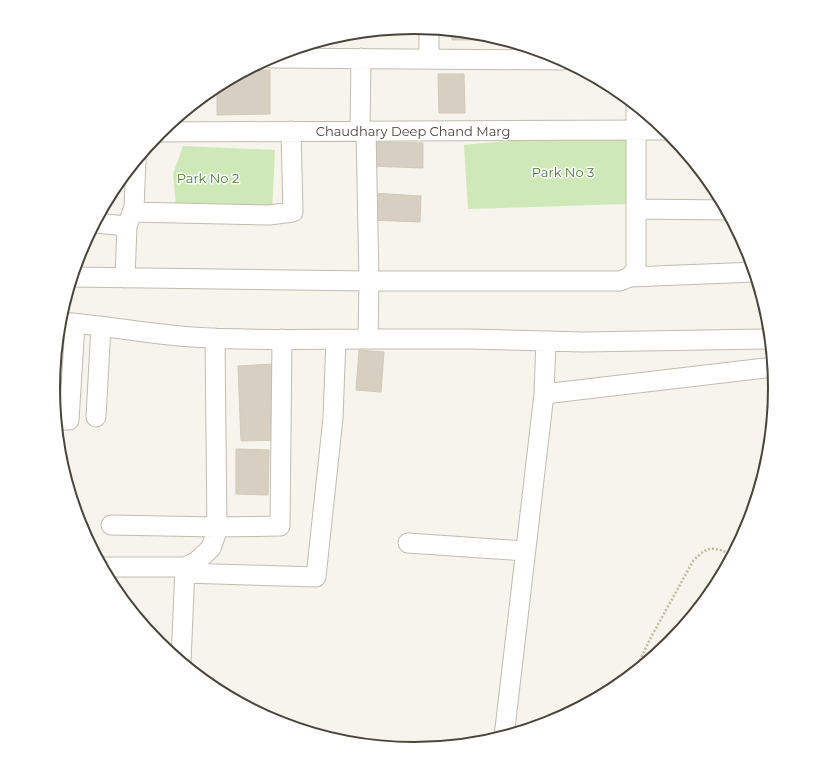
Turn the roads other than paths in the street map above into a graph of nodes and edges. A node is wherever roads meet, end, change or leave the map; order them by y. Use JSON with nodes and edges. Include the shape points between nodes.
{"nodes":[{"id":1,"x":429,"y":35,"type":"edge"},
{"id":2,"x":287,"y":58,"type":"edge"},
{"id":3,"x":361,"y":58,"type":"junction"},
{"id":4,"x":429,"y":59,"type":"junction"},
{"id":5,"x":547,"y":60,"type":"edge"},
{"id":6,"x":636,"y":112,"type":"edge"},
{"id":7,"x":637,"y":129,"type":"junction"},
{"id":8,"x":656,"y":130,"type":"edge"},
{"id":9,"x":363,"y":131,"type":"junction"},
{"id":10,"x":170,"y":132,"type":"edge"},
{"id":11,"x":291,"y":132,"type":"junction"},
{"id":12,"x":136,"y":170,"type":"edge"},
{"id":13,"x":636,"y":210,"type":"junction"},
{"id":14,"x":721,"y":210,"type":"edge"},
{"id":15,"x":130,"y":219,"type":"junction"},
{"id":16,"x":102,"y":222,"type":"edge"},
{"id":17,"x":749,"y":272,"type":"edge"},
{"id":18,"x":78,"y":277,"type":"edge"},
{"id":19,"x":630,"y":277,"type":"junction"},
{"id":20,"x":124,"y":278,"type":"junction"},
{"id":21,"x":369,"y":281,"type":"junction"},
{"id":22,"x":67,"y":323,"type":"edge"},
{"id":23,"x":101,"y":326,"type":"junction"},
{"id":24,"x":215,"y":338,"type":"junction"},
{"id":25,"x":282,"y":339,"type":"junction"},
{"id":26,"x":336,"y":339,"type":"junction"},
{"id":27,"x":368,"y":339,"type":"junction"},
{"id":28,"x":765,"y":339,"type":"edge"},
{"id":29,"x":546,"y":341,"type":"junction"},
{"id":30,"x":768,"y":368,"type":"edge"},
{"id":31,"x":544,"y":394,"type":"junction"},
{"id":32,"x":96,"y":417,"type":"dead end"},
{"id":33,"x":62,"y":420,"type":"edge"},
{"id":34,"x":111,"y":525,"type":"dead end"},
{"id":35,"x":217,"y":527,"type":"junction"},
{"id":36,"x":408,"y":543,"type":"dead end"},
{"id":37,"x":525,"y":551,"type":"junction"},
{"id":38,"x":108,"y":567,"type":"edge"},
{"id":39,"x":184,"y":570,"type":"junction"},
{"id":40,"x":181,"y":655,"type":"edge"},
{"id":41,"x":505,"y":731,"type":"edge"}],
"edges":[{"from":1,"to":4,"type":"street"},
{"from":2,"to":3,"type":"street"},
{"from":3,"to":4,"type":"street"},
{"from":3,"to":9,"type":"street"},
{"from":4,"to":5,"type":"street"},
{"from":6,"to":7,"type":"street"},
{"from":7,"to":8,"type":"street","name":"Chaudhary Deep Chand Marg"},
{"from":7,"to":9,"type":"street","name":"Chaudhary Deep Chand Marg"},
{"from":7,"to":13,"type":"street"},
{"from":9,"to":11,"type":"street","name":"Chaudhary Deep Chand Marg"},
{"from":9,"to":21,"type":"street"},
{"from":10,"to":11,"type":"street","name":"Chaudhary Deep Chand Marg"},
{"from":11,"to":15,"type":"street","via":[[293,212]]},
{"from":12,"to":15,"type":"street","via":[[134,208]]},
{"from":13,"to":14,"type":"street"},
{"from":13,"to":19,"type":"street","via":[[636,269]]},
{"from":15,"to":16,"type":"street"},
{"from":15,"to":20,"type":"street"},
{"from":17,"to":19,"type":"street"},
{"from":18,"to":20,"type":"street"},
{"from":19,"to":21,"type":"street","via":[[620,281]]},
{"from":20,"to":21,"type":"street"},
{"from":21,"to":27,"type":"street"},
{"from":22,"to":23,"type":"street"},
{"from":22,"to":33,"type":"street","via":[[69,420]]},
{"from":23,"to":24,"type":"street"},
{"from":23,"to":32,"type":"street"},
{"from":24,"to":25,"type":"street"},
{"from":24,"to":35,"type":"street"},
{"from":25,"to":26,"type":"street"},
{"from":25,"to":35,"type":"street","via":[[280,526]]},
{"from":26,"to":27,"type":"street"},
{"from":26,"to":39,"type":"street","via":[[333,418],[316,577]]},
{"from":27,"to":29,"type":"street"},
{"from":28,"to":29,"type":"street"},
{"from":29,"to":31,"type":"street"},
{"from":30,"to":31,"type":"street"},
{"from":31,"to":37,"type":"street"},
{"from":34,"to":35,"type":"street"},
{"from":35,"to":39,"type":"street","via":[[211,548]]},
{"from":36,"to":37,"type":"street"},
{"from":37,"to":41,"type":"street"},
{"from":38,"to":39,"type":"street"},
{"from":39,"to":40,"type":"street"}]}
